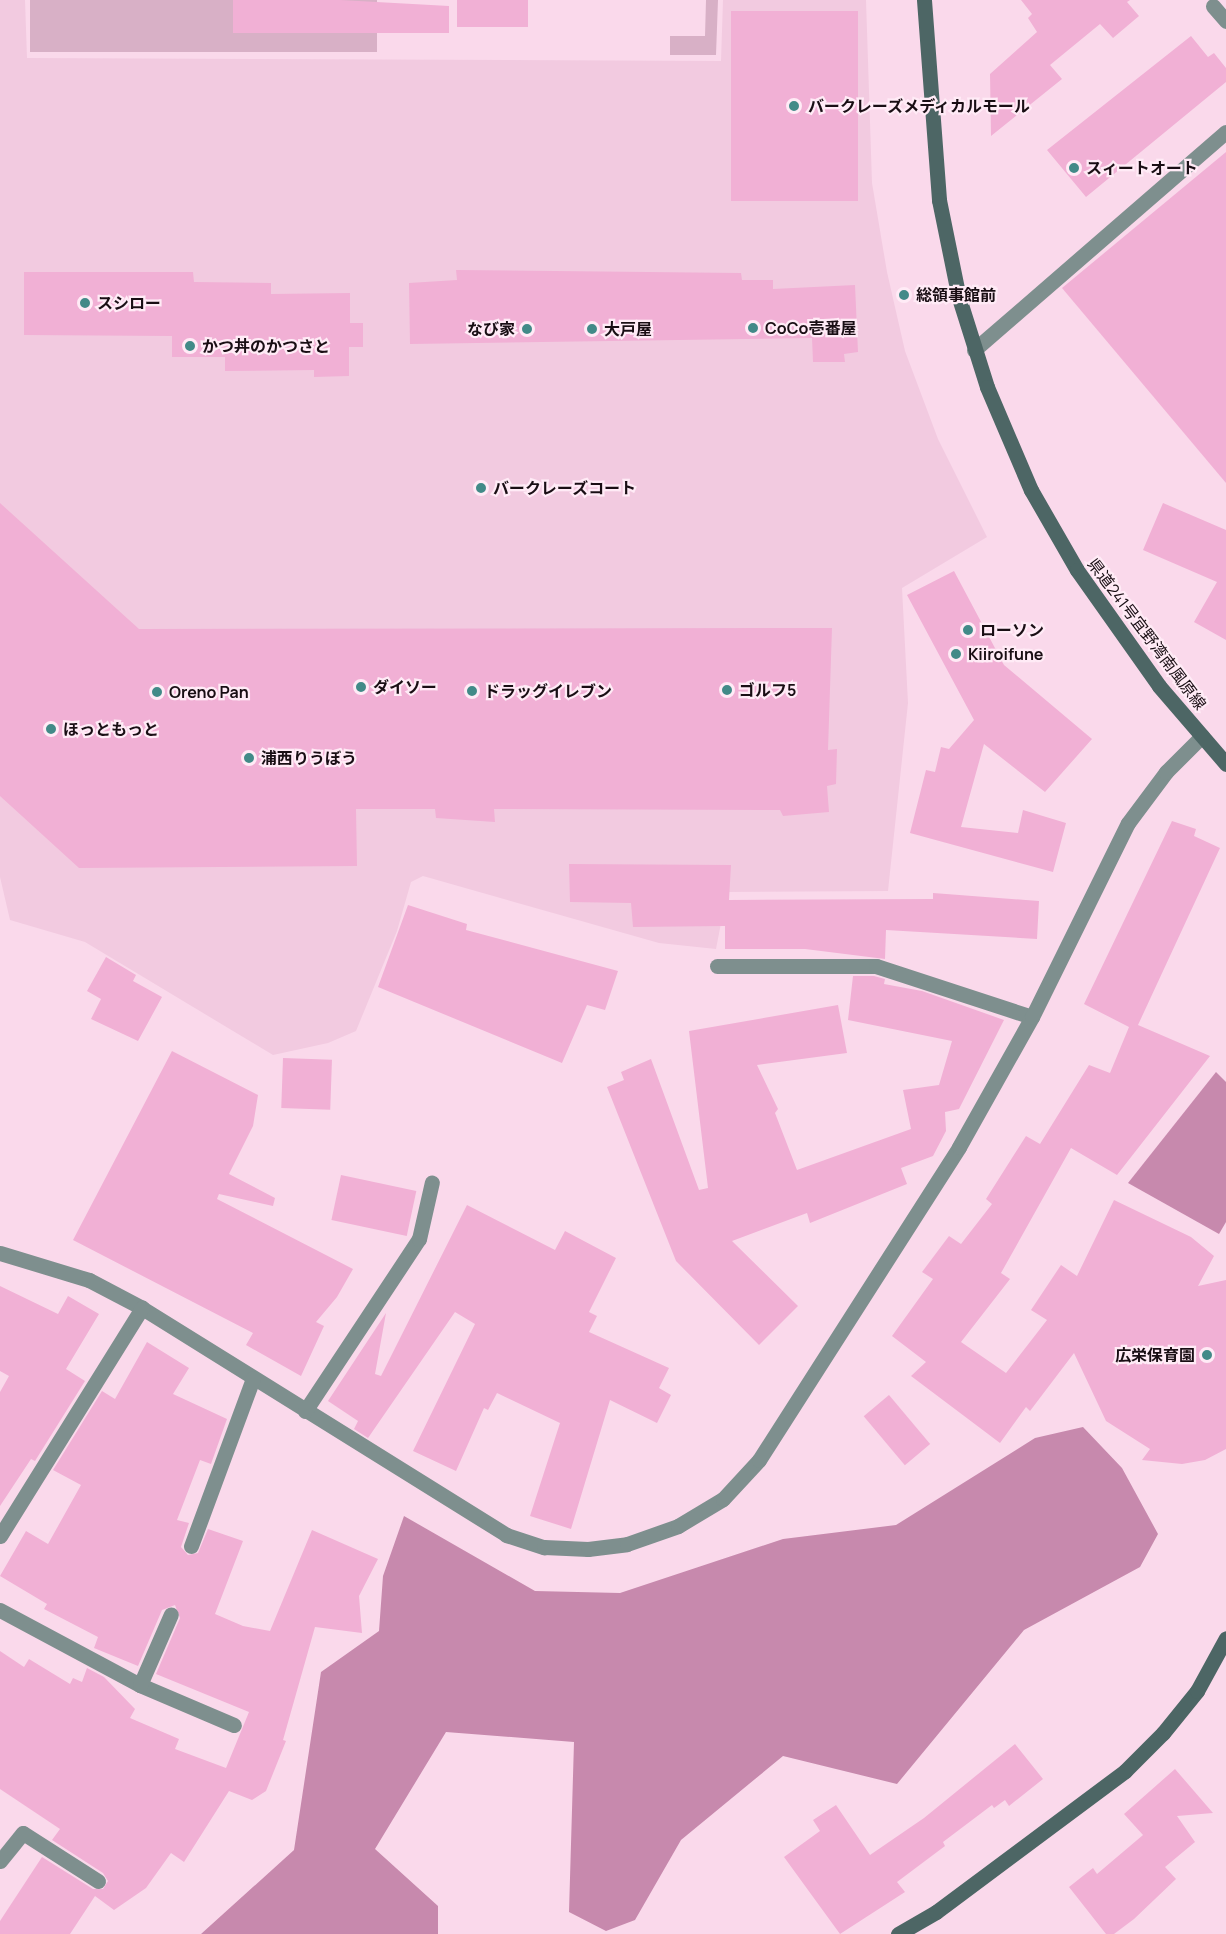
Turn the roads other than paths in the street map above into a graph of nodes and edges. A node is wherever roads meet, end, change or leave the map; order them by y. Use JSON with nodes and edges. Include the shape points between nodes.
{"nodes":[{"id":1,"x":924,"y":0,"type":"edge"},
{"id":2,"x":1213,"y":6,"type":"dead end"},
{"id":3,"x":1226,"y":21,"type":"edge"},
{"id":4,"x":1226,"y":132,"type":"edge"},
{"id":5,"x":974,"y":350,"type":"junction"},
{"id":6,"x":1202,"y":736,"type":"junction"},
{"id":7,"x":1226,"y":764,"type":"edge"},
{"id":8,"x":717,"y":966,"type":"dead end"},
{"id":9,"x":1032,"y":1017,"type":"junction"},
{"id":10,"x":432,"y":1182,"type":"dead end"},
{"id":11,"x":0,"y":1253,"type":"edge"},
{"id":12,"x":142,"y":1308,"type":"junction"},
{"id":13,"x":253,"y":1378,"type":"junction"},
{"id":14,"x":305,"y":1411,"type":"junction"},
{"id":15,"x":0,"y":1536,"type":"edge"},
{"id":16,"x":191,"y":1546,"type":"dead end"},
{"id":17,"x":0,"y":1611,"type":"edge"},
{"id":18,"x":171,"y":1614,"type":"dead end"},
{"id":19,"x":1226,"y":1638,"type":"edge"},
{"id":20,"x":140,"y":1685,"type":"junction"},
{"id":21,"x":234,"y":1725,"type":"dead end"},
{"id":22,"x":0,"y":1861,"type":"edge"},
{"id":23,"x":98,"y":1881,"type":"dead end"},
{"id":24,"x":898,"y":1934,"type":"edge"}],
"edges":[{"from":1,"to":5,"type":"main road","name":"県道241号宜野湾南風原線","via":[[939,200]]},
{"from":2,"to":3,"type":"street"},
{"from":4,"to":5,"type":"street"},
{"from":5,"to":6,"type":"main road","name":"県道241号宜野湾南風原線","via":[[1012,450],[1062,545],[1103,610]]},
{"from":6,"to":7,"type":"main road","name":"県道241号宜野湾南風原線"},
{"from":6,"to":9,"type":"street","via":[[1166,772],[1128,823]]},
{"from":8,"to":9,"type":"street","via":[[876,966]]},
{"from":9,"to":14,"type":"street","via":[[959,1147],[759,1460],[735,1489],[694,1519],[645,1539],[606,1547],[566,1549],[526,1542],[487,1526]]},
{"from":10,"to":14,"type":"street","via":[[419,1239]]},
{"from":11,"to":12,"type":"street","via":[[71,1273]]},
{"from":12,"to":13,"type":"street"},
{"from":12,"to":15,"type":"street"},
{"from":13,"to":14,"type":"street"},
{"from":13,"to":16,"type":"street"},
{"from":17,"to":20,"type":"street"},
{"from":18,"to":20,"type":"street"},
{"from":19,"to":24,"type":"main road","via":[[1197,1691],[1125,1771],[936,1912]]},
{"from":20,"to":21,"type":"street"},
{"from":22,"to":23,"type":"street","via":[[23,1833]]}]}
